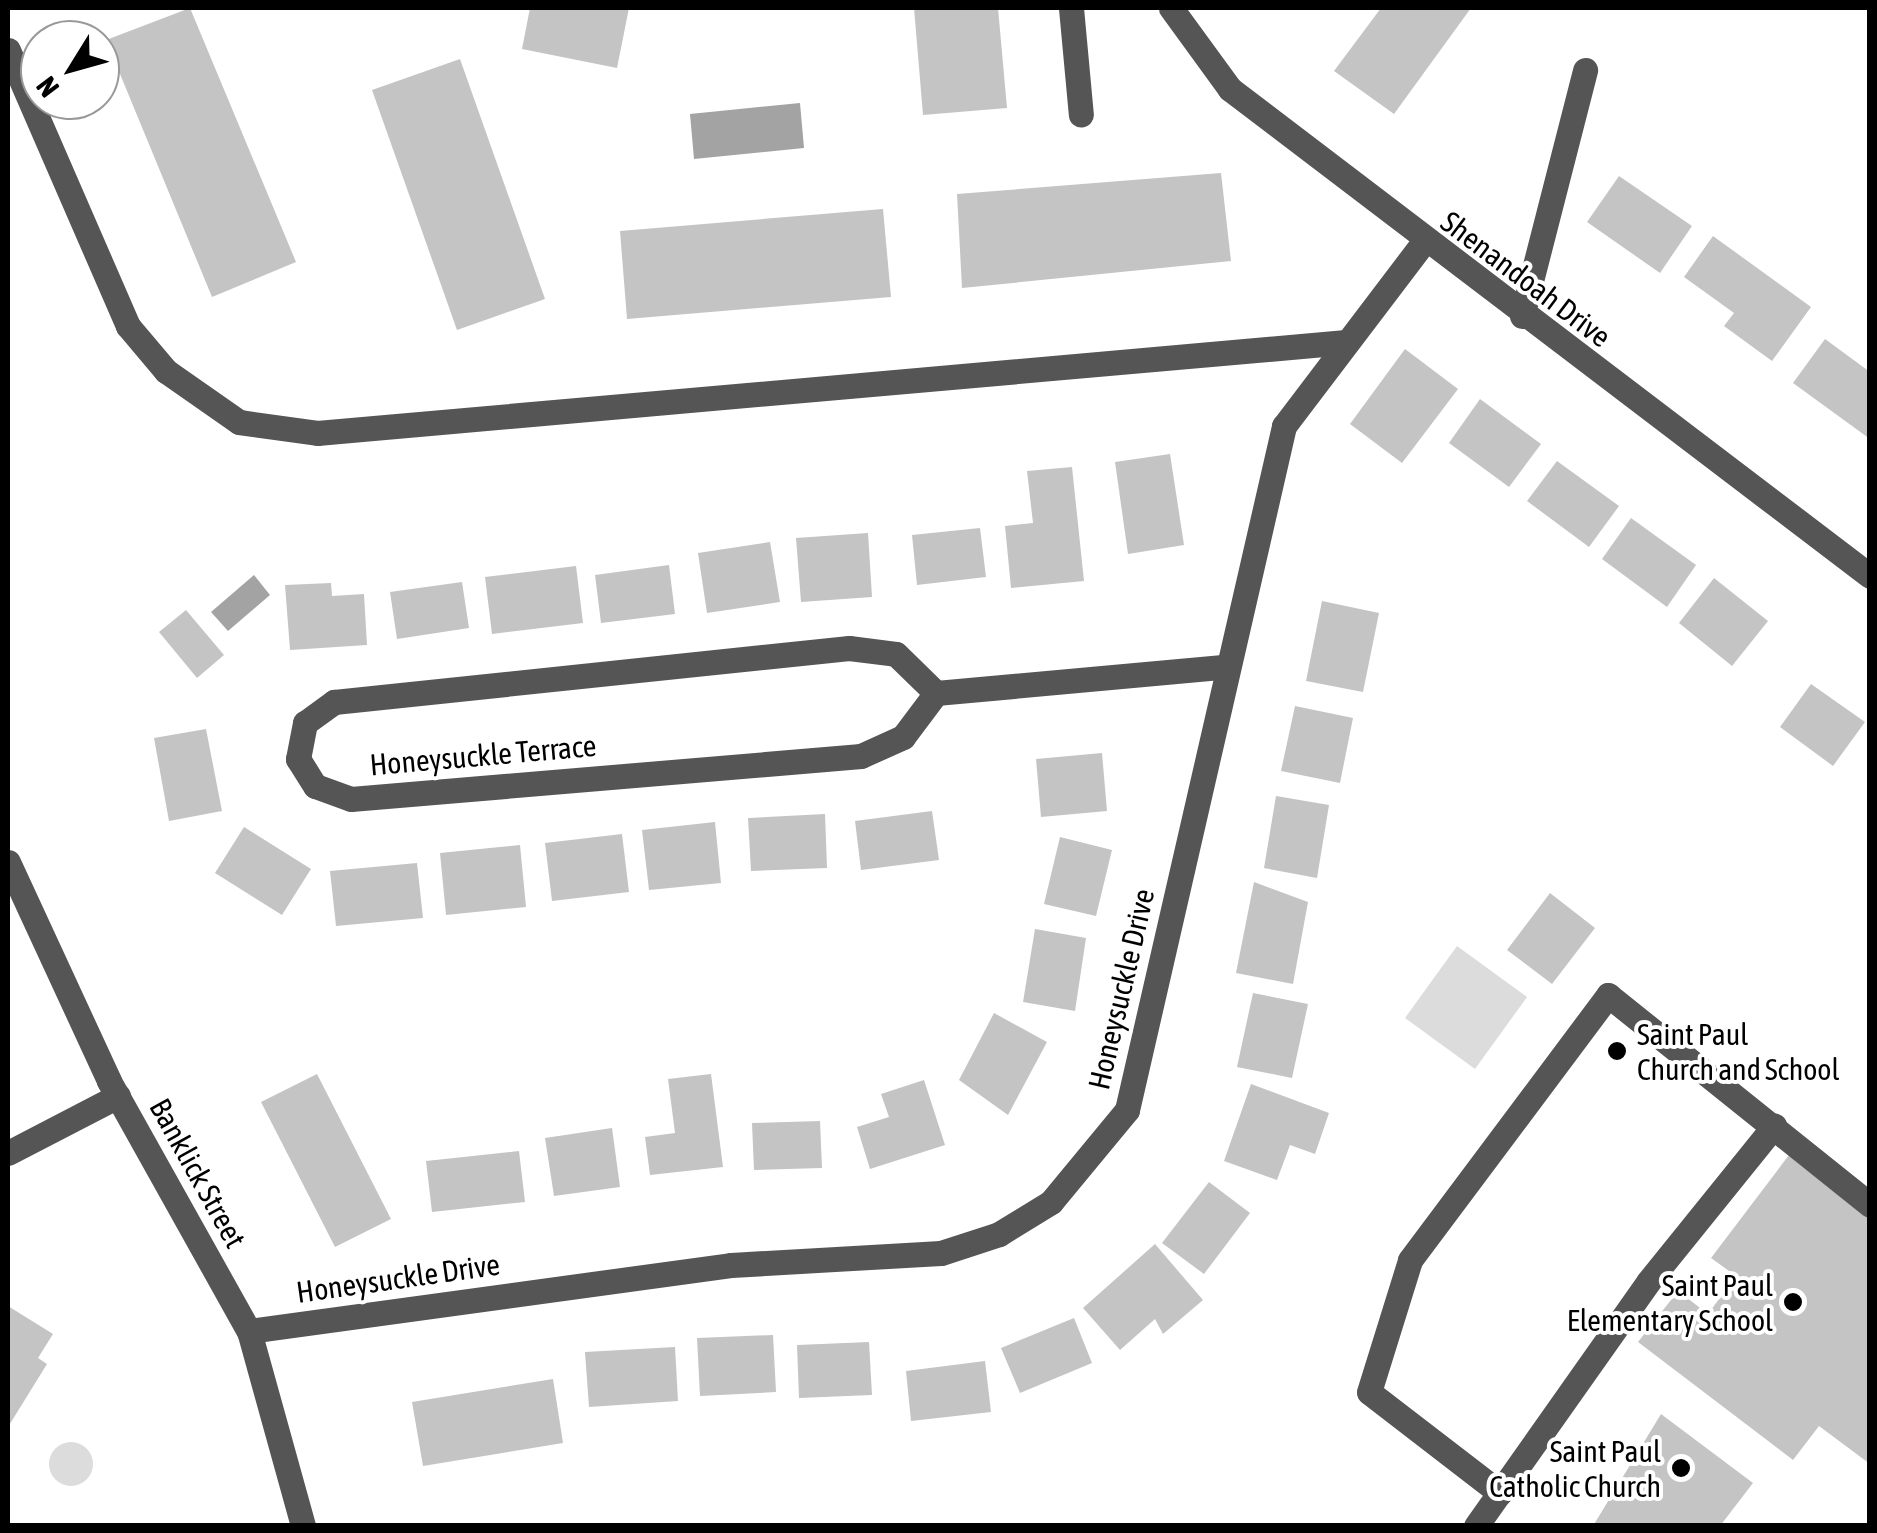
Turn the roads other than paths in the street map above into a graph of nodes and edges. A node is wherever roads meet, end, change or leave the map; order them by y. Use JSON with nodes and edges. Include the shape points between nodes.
{"nodes":[{"id":1,"x":1071,"y":8,"type":"edge"},
{"id":2,"x":1172,"y":8,"type":"edge"},
{"id":3,"x":8,"y":50,"type":"edge"},
{"id":4,"x":1585,"y":70,"type":"dead end"},
{"id":5,"x":1081,"y":115,"type":"dead end"},
{"id":6,"x":1423,"y":243,"type":"junction"},
{"id":7,"x":1522,"y":316,"type":"junction"},
{"id":8,"x":1346,"y":342,"type":"junction"},
{"id":9,"x":1870,"y":576,"type":"edge"},
{"id":10,"x":1223,"y":667,"type":"junction"},
{"id":11,"x":936,"y":693,"type":"junction"},
{"id":12,"x":8,"y":862,"type":"edge"},
{"id":13,"x":118,"y":1096,"type":"junction"},
{"id":14,"x":1774,"y":1126,"type":"junction"},
{"id":15,"x":8,"y":1153,"type":"edge"},
{"id":16,"x":1870,"y":1205,"type":"edge"},
{"id":17,"x":248,"y":1331,"type":"junction"},
{"id":18,"x":1500,"y":1493,"type":"junction"},
{"id":19,"x":304,"y":1526,"type":"edge"},
{"id":20,"x":1476,"y":1526,"type":"edge"}],
"edges":[{"from":1,"to":5,"type":"street"},
{"from":2,"to":6,"type":"street","name":"Shenandoah Drive","via":[[1230,90]]},
{"from":3,"to":8,"type":"street","via":[[128,326],[166,372],[238,422],[317,433]]},
{"from":4,"to":7,"type":"street"},
{"from":6,"to":7,"type":"street","name":"Shenandoah Drive"},
{"from":6,"to":8,"type":"street","name":"Honeysuckle Drive"},
{"from":7,"to":9,"type":"street","name":"Shenandoah Drive"},
{"from":8,"to":10,"type":"street","name":"Honeysuckle Drive","via":[[1284,426]]},
{"from":10,"to":11,"type":"street"},
{"from":10,"to":17,"type":"street","name":"Honeysuckle Drive","via":[[1126,1110],[1052,1202],[999,1234],[942,1253],[731,1264]]},
{"from":11,"to":11,"type":"street","name":"Honeysuckle Terrace","via":[[896,654],[809,652],[334,702],[305,724],[298,760],[315,786],[351,798],[861,756],[903,737]]},
{"from":12,"to":13,"type":"street","name":"Banklick Street"},
{"from":13,"to":15,"type":"street"},
{"from":13,"to":17,"type":"street","name":"Banklick Street"},
{"from":14,"to":16,"type":"street"},
{"from":14,"to":18,"type":"street","via":[[1648,1282]]},
{"from":14,"to":18,"type":"street","via":[[1608,995],[1410,1260],[1369,1392]]},
{"from":17,"to":19,"type":"street","name":"Banklick Street"},
{"from":18,"to":20,"type":"street"}]}
